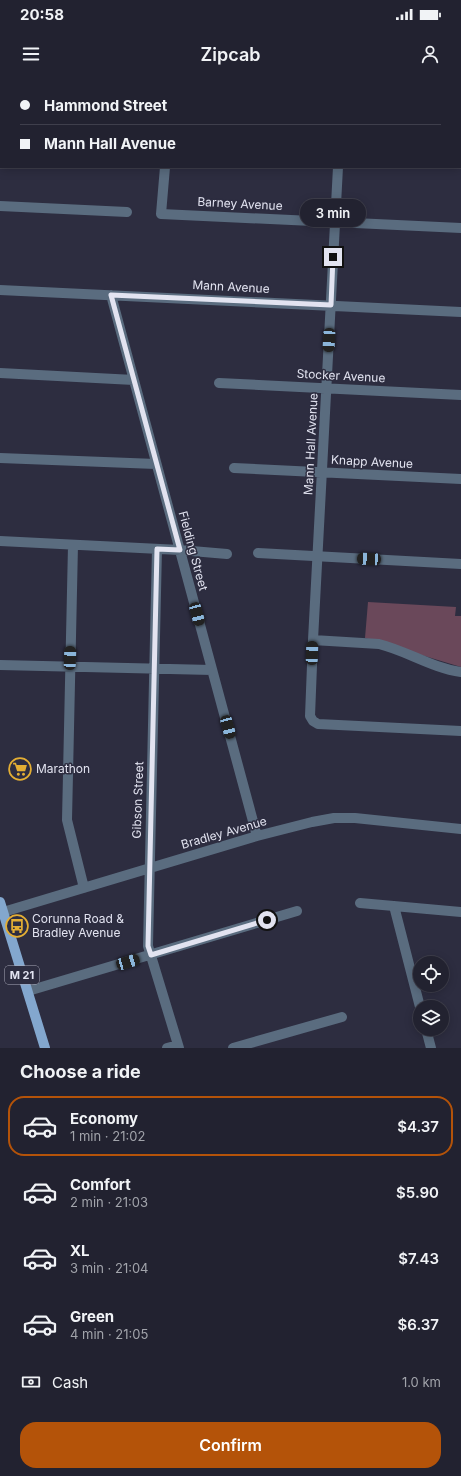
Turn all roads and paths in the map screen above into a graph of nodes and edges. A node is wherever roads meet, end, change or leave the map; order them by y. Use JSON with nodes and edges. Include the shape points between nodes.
{"nodes":[{"id":1,"x":165,"y":168,"type":"edge"},
{"id":2,"x":338,"y":168,"type":"edge"},
{"id":3,"x":0,"y":206,"type":"edge"},
{"id":4,"x":127,"y":212,"type":"dead end"},
{"id":5,"x":335,"y":222,"type":"junction"},
{"id":6,"x":461,"y":228,"type":"edge"},
{"id":7,"x":0,"y":290,"type":"edge"},
{"id":8,"x":111,"y":295,"type":"junction"},
{"id":9,"x":331,"y":305,"type":"junction"},
{"id":10,"x":461,"y":312,"type":"edge"},
{"id":11,"x":0,"y":373,"type":"edge"},
{"id":12,"x":134,"y":380,"type":"junction"},
{"id":13,"x":219,"y":383,"type":"dead end"},
{"id":14,"x":326,"y":388,"type":"junction"},
{"id":15,"x":461,"y":395,"type":"edge"},
{"id":16,"x":0,"y":458,"type":"edge"},
{"id":17,"x":156,"y":464,"type":"junction"},
{"id":18,"x":234,"y":468,"type":"dead end"},
{"id":19,"x":322,"y":472,"type":"junction"},
{"id":20,"x":461,"y":479,"type":"edge"},
{"id":21,"x":0,"y":541,"type":"edge"},
{"id":22,"x":73,"y":545,"type":"junction"},
{"id":23,"x":157,"y":549,"type":"junction"},
{"id":24,"x":180,"y":550,"type":"junction"},
{"id":25,"x":258,"y":553,"type":"dead end"},
{"id":26,"x":227,"y":554,"type":"dead end"},
{"id":27,"x":318,"y":557,"type":"junction"},
{"id":28,"x":461,"y":564,"type":"edge"},
{"id":29,"x":313,"y":640,"type":"junction"},
{"id":30,"x":0,"y":665,"type":"edge"},
{"id":31,"x":70,"y":666,"type":"junction"},
{"id":32,"x":155,"y":669,"type":"junction"},
{"id":33,"x":212,"y":670,"type":"junction"},
{"id":34,"x":461,"y":672,"type":"edge"},
{"id":35,"x":461,"y":731,"type":"edge"},
{"id":36,"x":461,"y":829,"type":"edge"},
{"id":37,"x":257,"y":836,"type":"junction"},
{"id":38,"x":150,"y":868,"type":"junction"},
{"id":39,"x":84,"y":888,"type":"junction"},
{"id":40,"x":0,"y":902,"type":"edge"},
{"id":41,"x":360,"y":903,"type":"dead end"},
{"id":42,"x":394,"y":906,"type":"junction"},
{"id":43,"x":297,"y":911,"type":"dead end"},
{"id":44,"x":461,"y":912,"type":"edge"},
{"id":45,"x":2,"y":913,"type":"edge"},
{"id":46,"x":151,"y":955,"type":"junction"},
{"id":47,"x":28,"y":991,"type":"junction"},
{"id":48,"x":418,"y":1000,"type":"edge"},
{"id":49,"x":342,"y":1017,"type":"dead end"},
{"id":50,"x":428,"y":1036,"type":"edge"},
{"id":51,"x":179,"y":1046,"type":"edge"},
{"id":52,"x":45,"y":1048,"type":"edge"},
{"id":53,"x":167,"y":1048,"type":"edge"},
{"id":54,"x":233,"y":1048,"type":"edge"},
{"id":55,"x":431,"y":1048,"type":"edge"}],
"edges":[{"from":1,"to":5,"type":"street","name":"Barney Avenue","via":[[161,214]]},
{"from":2,"to":5,"type":"street","name":"Mann Hall Avenue"},
{"from":3,"to":4,"type":"street"},
{"from":5,"to":6,"type":"street","name":"Barney Avenue"},
{"from":5,"to":9,"type":"street","name":"Mann Hall Avenue"},
{"from":7,"to":8,"type":"street","name":"Mann Avenue"},
{"from":8,"to":9,"type":"street","name":"Mann Avenue"},
{"from":8,"to":12,"type":"street","name":"Fielding Street"},
{"from":9,"to":10,"type":"street","name":"Mann Avenue"},
{"from":9,"to":14,"type":"street","name":"Mann Hall Avenue"},
{"from":11,"to":12,"type":"street"},
{"from":12,"to":17,"type":"street","name":"Fielding Street"},
{"from":13,"to":14,"type":"street","name":"Stocker Avenue"},
{"from":14,"to":15,"type":"street","name":"Stocker Avenue"},
{"from":14,"to":19,"type":"street","name":"Mann Hall Avenue"},
{"from":16,"to":17,"type":"street"},
{"from":17,"to":24,"type":"street","name":"Fielding Street"},
{"from":18,"to":19,"type":"street","name":"Knapp Avenue"},
{"from":19,"to":20,"type":"street","name":"Knapp Avenue"},
{"from":19,"to":27,"type":"street","name":"Mann Hall Avenue"},
{"from":21,"to":22,"type":"street"},
{"from":22,"to":23,"type":"street"},
{"from":22,"to":31,"type":"street"},
{"from":23,"to":24,"type":"street"},
{"from":23,"to":32,"type":"street","name":"Gibson Street"},
{"from":24,"to":26,"type":"street"},
{"from":24,"to":33,"type":"street","name":"Fielding Street"},
{"from":25,"to":27,"type":"street"},
{"from":27,"to":28,"type":"street"},
{"from":27,"to":29,"type":"street","name":"Mann Hall Avenue"},
{"from":29,"to":34,"type":"street","via":[[378,644]]},
{"from":29,"to":35,"type":"street","name":"Mann Hall Avenue","via":[[310,706],[313,721],[318,724]]},
{"from":30,"to":31,"type":"street"},
{"from":31,"to":32,"type":"street"},
{"from":31,"to":39,"type":"street","via":[[67,820]]},
{"from":32,"to":33,"type":"street"},
{"from":32,"to":38,"type":"street","name":"Gibson Street"},
{"from":33,"to":37,"type":"street","name":"Fielding Street"},
{"from":36,"to":37,"type":"street","name":"Bradley Avenue","via":[[334,818]]},
{"from":37,"to":38,"type":"street","name":"Bradley Avenue"},
{"from":38,"to":39,"type":"street","name":"Bradley Avenue"},
{"from":38,"to":46,"type":"street","name":"Gibson Street","via":[[148,946]]},
{"from":39,"to":45,"type":"street","name":"Bradley Avenue"},
{"from":40,"to":45,"type":"main road","number":"M 21"},
{"from":41,"to":42,"type":"street"},
{"from":42,"to":44,"type":"street"},
{"from":42,"to":48,"type":"street"},
{"from":43,"to":46,"type":"street"},
{"from":45,"to":47,"type":"main road","number":"M 21"},
{"from":46,"to":47,"type":"street"},
{"from":46,"to":51,"type":"street","name":"Gibson Street"},
{"from":47,"to":52,"type":"main road","number":"M 21"},
{"from":49,"to":54,"type":"street"},
{"from":50,"to":55,"type":"street"},
{"from":51,"to":53,"type":"street"}]}
